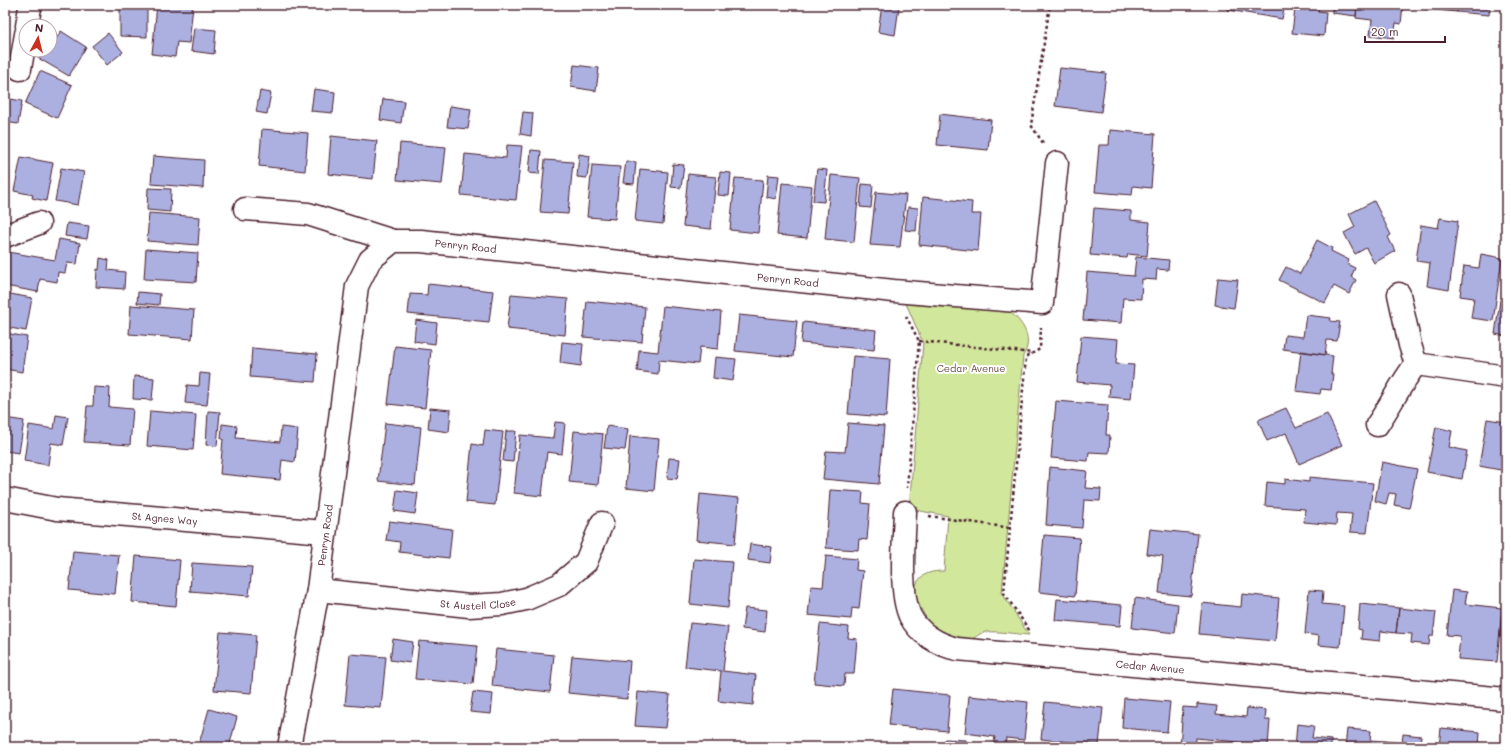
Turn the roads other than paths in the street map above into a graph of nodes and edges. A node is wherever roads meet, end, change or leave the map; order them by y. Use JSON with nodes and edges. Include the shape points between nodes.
{"nodes":[{"id":1,"x":22,"y":58,"type":"edge"},
{"id":2,"x":20,"y":69,"type":"dead end"},
{"id":3,"x":1057,"y":163,"type":"road end"},
{"id":4,"x":245,"y":209,"type":"dead end"},
{"id":5,"x":39,"y":223,"type":"dead end"},
{"id":6,"x":5,"y":236,"type":"edge"},
{"id":7,"x":394,"y":241,"type":"junction"},
{"id":8,"x":1400,"y":294,"type":"dead end"},
{"id":9,"x":1416,"y":364,"type":"junction"},
{"id":10,"x":1506,"y":377,"type":"edge"},
{"id":11,"x":1377,"y":425,"type":"dead end"},
{"id":12,"x":5,"y":499,"type":"edge"},
{"id":13,"x":905,"y":512,"type":"road end"},
{"id":14,"x":602,"y":524,"type":"dead end"},
{"id":15,"x":324,"y":532,"type":"junction"},
{"id":16,"x":318,"y":590,"type":"junction"},
{"id":17,"x":1506,"y":699,"type":"edge"},
{"id":18,"x":289,"y":747,"type":"edge"}],
"edges":[{"from":1,"to":2,"type":"street"},
{"from":3,"to":7,"type":"street","name":"Penryn Road","via":[[1042,303],[420,241]]},
{"from":4,"to":7,"type":"street","name":"Penryn Road","via":[[308,214]]},
{"from":5,"to":6,"type":"street"},
{"from":7,"to":15,"type":"street","name":"Penryn Road","via":[[370,260],[357,286]]},
{"from":8,"to":9,"type":"street"},
{"from":9,"to":10,"type":"street"},
{"from":9,"to":11,"type":"street"},
{"from":12,"to":15,"type":"street","name":"St Agnes Way","via":[[57,509]]},
{"from":13,"to":17,"type":"street","name":"Cedar Avenue","via":[[904,574],[910,617],[935,642],[947,647]]},
{"from":14,"to":16,"type":"street","name":"St Austell Close","via":[[586,562],[559,585],[526,599],[502,604],[469,606]]},
{"from":15,"to":16,"type":"street","name":"Penryn Road"},
{"from":16,"to":18,"type":"street","name":"Penryn Road"}]}
